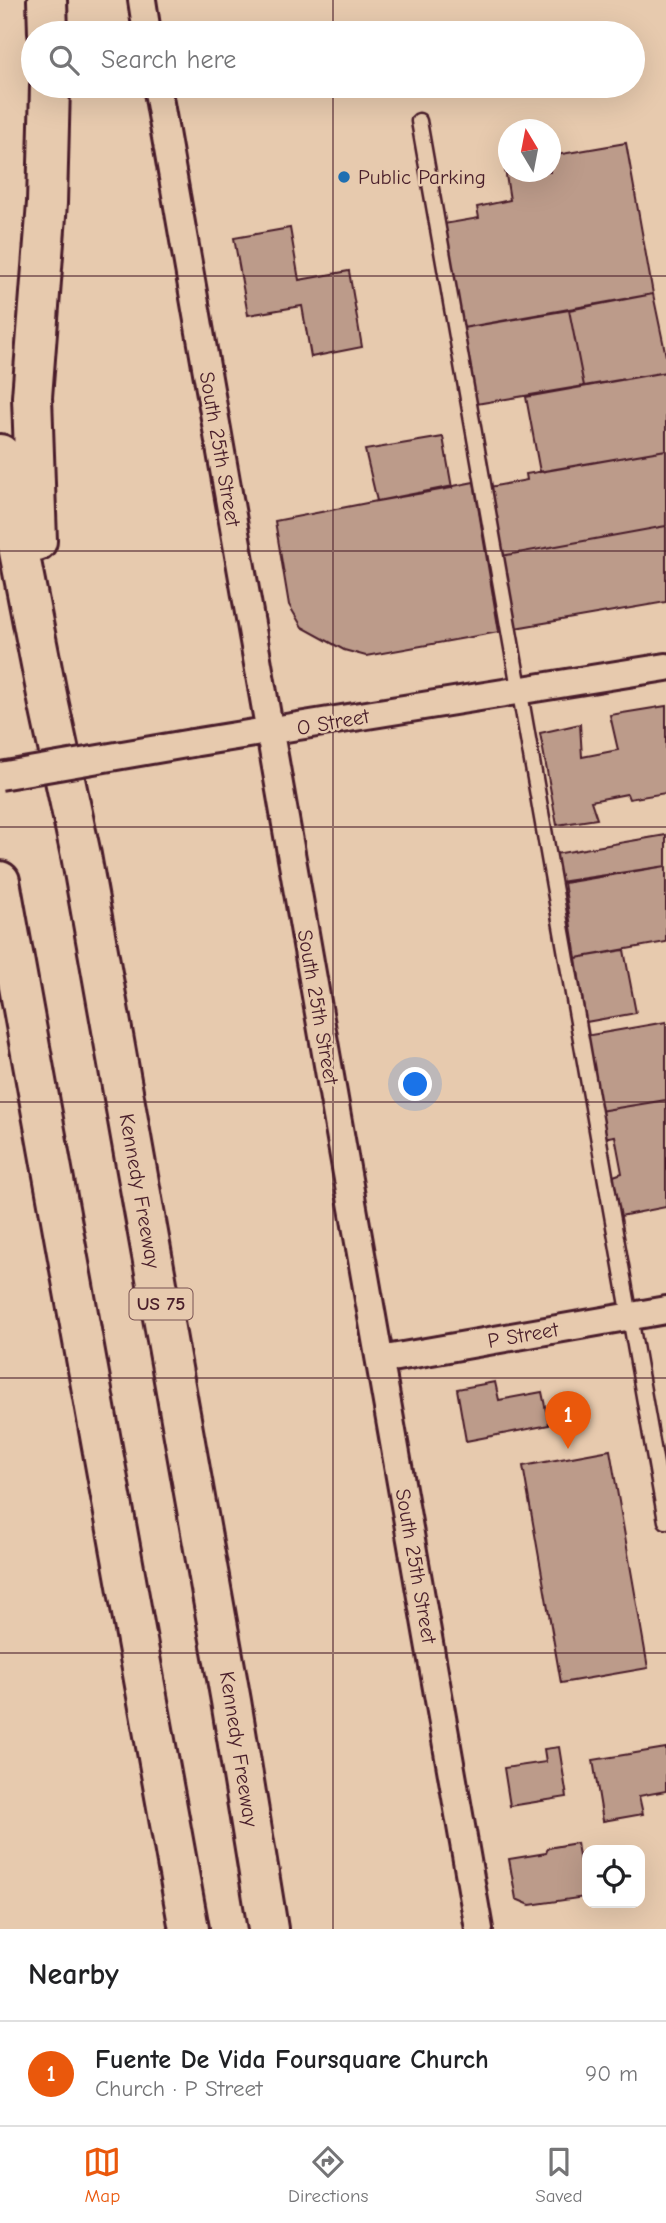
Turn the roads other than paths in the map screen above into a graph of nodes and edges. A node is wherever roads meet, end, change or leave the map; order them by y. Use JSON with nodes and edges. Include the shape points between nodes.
{"nodes":[{"id":1,"x":47,"y":0,"type":"edge"},
{"id":2,"x":142,"y":0,"type":"edge"},
{"id":3,"x":48,"y":21,"type":"edge"},
{"id":4,"x":146,"y":21,"type":"edge"},
{"id":5,"x":50,"y":98,"type":"edge"},
{"id":6,"x":159,"y":98,"type":"edge"},
{"id":7,"x":419,"y":121,"type":"dead end"},
{"id":8,"x":0,"y":454,"type":"edge"},
{"id":9,"x":666,"y":667,"type":"edge"},
{"id":10,"x":519,"y":690,"type":"junction"},
{"id":11,"x":48,"y":705,"type":"junction"},
{"id":12,"x":270,"y":733,"type":"junction"},
{"id":13,"x":0,"y":776,"type":"edge"},
{"id":14,"x":0,"y":881,"type":"edge"},
{"id":15,"x":666,"y":1310,"type":"edge"},
{"id":16,"x":630,"y":1316,"type":"junction"},
{"id":17,"x":380,"y":1360,"type":"junction"},
{"id":18,"x":666,"y":1521,"type":"edge"},
{"id":19,"x":268,"y":1921,"type":"edge"},
{"id":20,"x":189,"y":1929,"type":"edge"},
{"id":21,"x":478,"y":1929,"type":"edge"}],
"edges":[{"from":1,"to":3,"type":"highway"},
{"from":2,"to":4,"type":"street"},
{"from":5,"to":11,"type":"highway","via":[[47,203],[32,397]]},
{"from":6,"to":12,"type":"street","name":"South 25th Street"},
{"from":7,"to":10,"type":"lane"},
{"from":8,"to":11,"type":"highway","name":"Kennedy Freeway","number":"US 75"},
{"from":9,"to":10,"type":"street","name":"O Street"},
{"from":10,"to":12,"type":"street","name":"O Street"},
{"from":10,"to":16,"type":"lane"},
{"from":11,"to":19,"type":"highway","name":"Kennedy Freeway","number":"US 75","via":[[81,855]]},
{"from":12,"to":13,"type":"street","name":"O Street","bridge":true},
{"from":12,"to":17,"type":"street","name":"South 25th Street"},
{"from":14,"to":20,"type":"highway"},
{"from":15,"to":16,"type":"street","name":"P Street"},
{"from":16,"to":17,"type":"street","name":"P Street"},
{"from":16,"to":18,"type":"lane"},
{"from":17,"to":21,"type":"street","name":"South 25th Street"}]}
